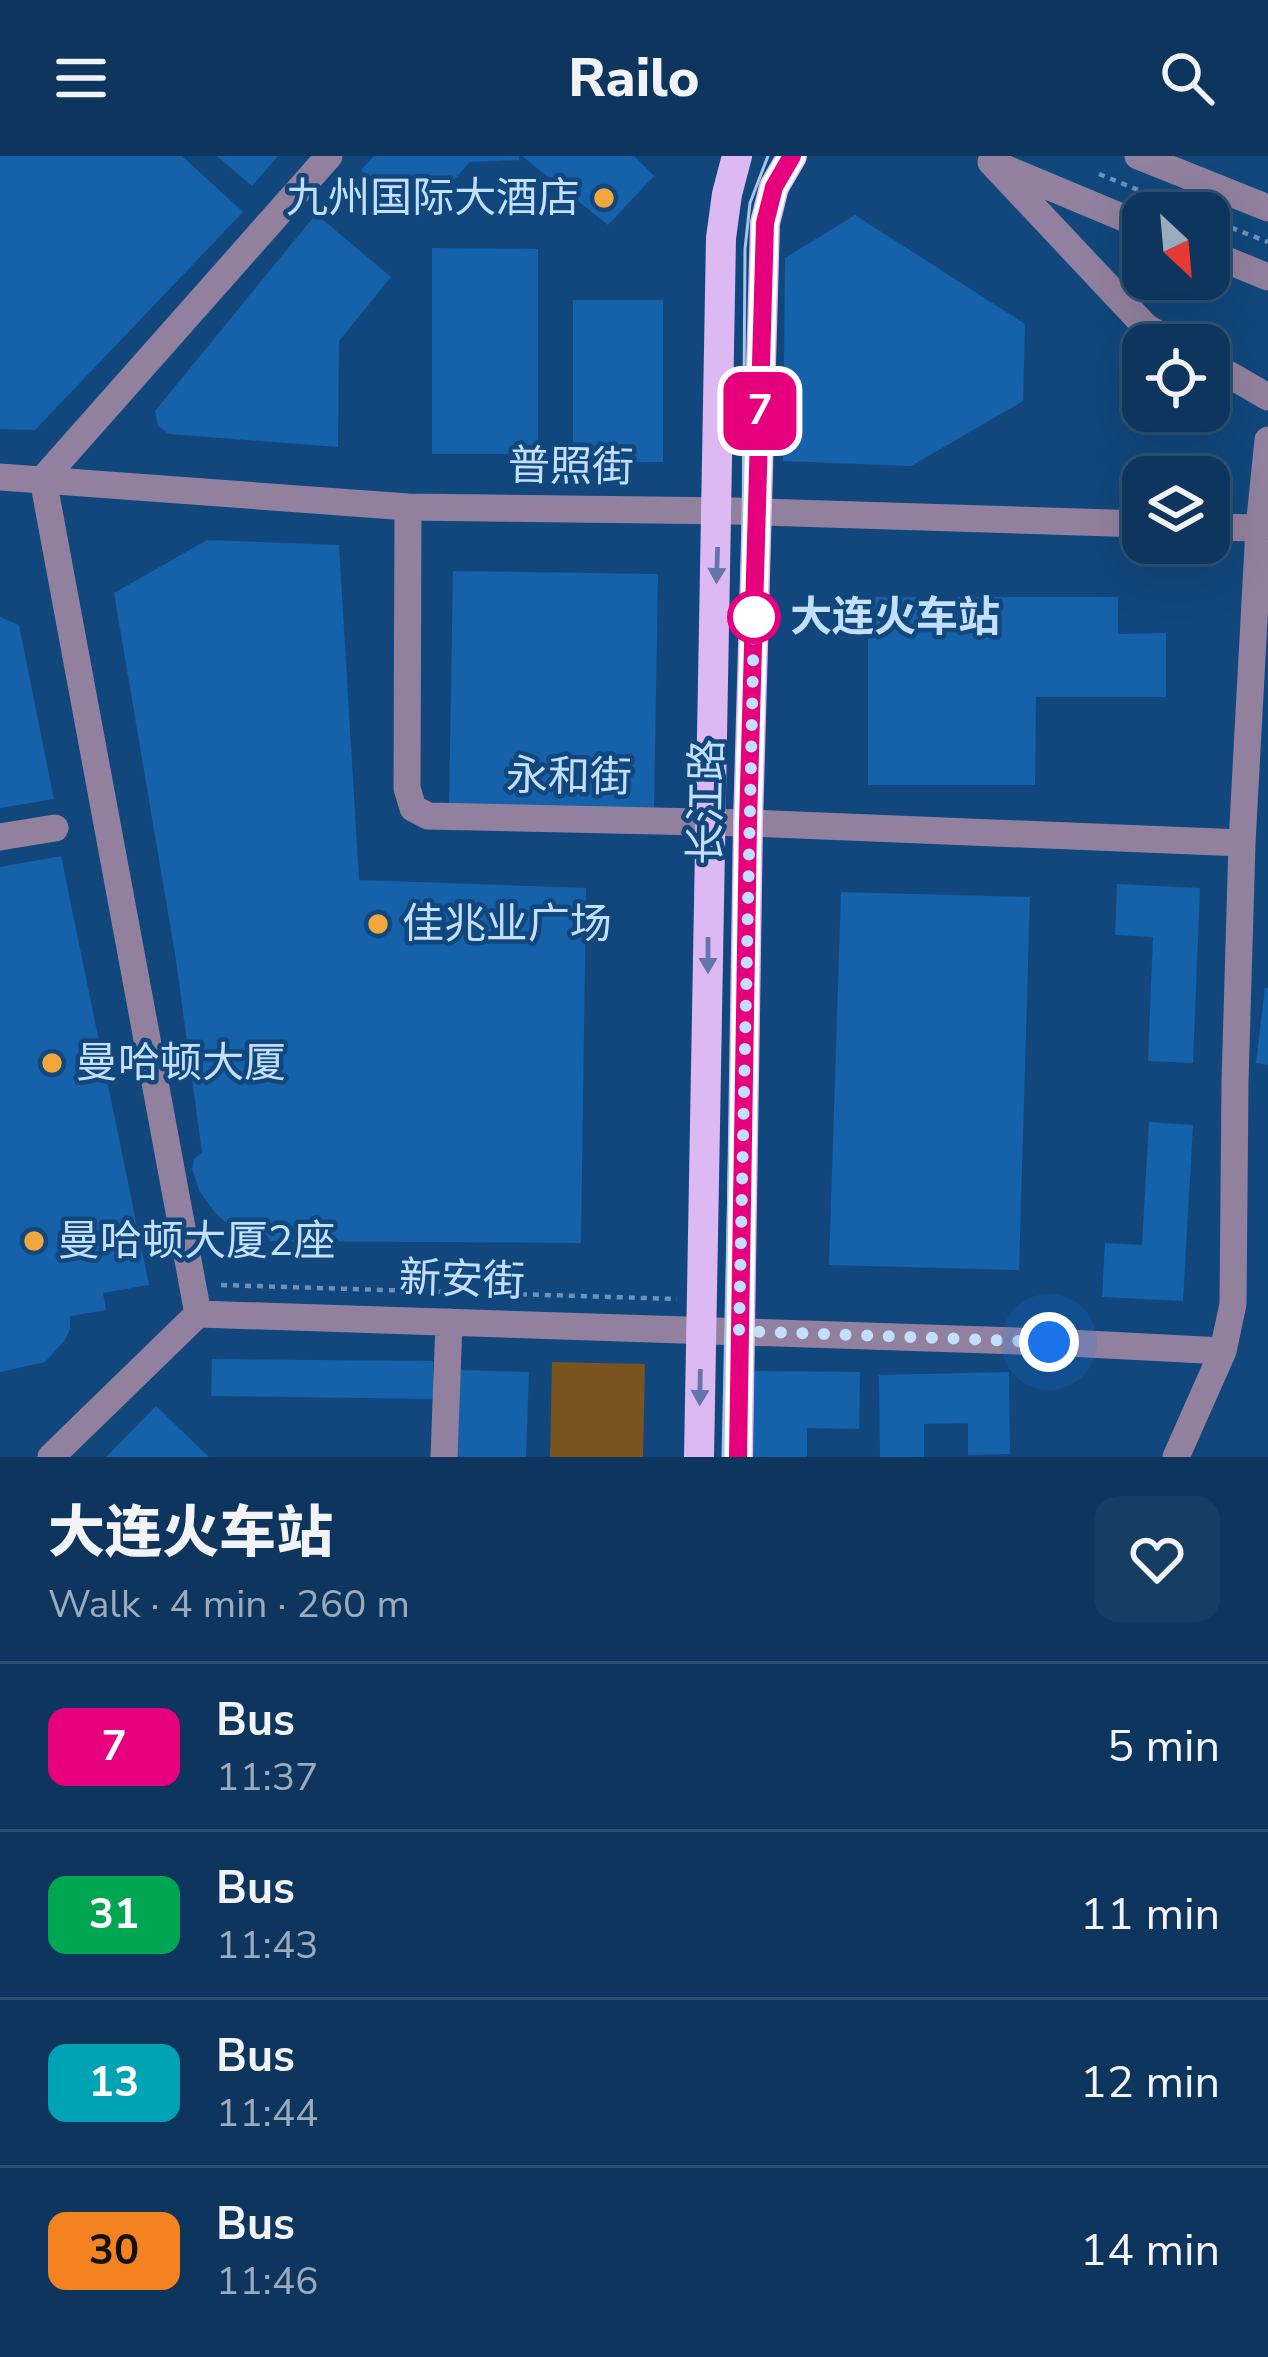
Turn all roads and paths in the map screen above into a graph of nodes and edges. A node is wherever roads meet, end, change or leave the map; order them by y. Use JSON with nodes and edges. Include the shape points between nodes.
{"nodes":[{"id":1,"x":329,"y":156,"type":"edge"},
{"id":2,"x":737,"y":156,"type":"edge"},
{"id":3,"x":792,"y":156,"type":"edge"},
{"id":4,"x":1138,"y":156,"type":"edge"},
{"id":5,"x":983,"y":159,"type":"edge"},
{"id":6,"x":1099,"y":174,"type":"dead end"},
{"id":7,"x":1143,"y":192,"type":"edge"},
{"id":8,"x":1268,"y":208,"type":"edge"},
{"id":9,"x":1122,"y":217,"type":"edge"},
{"id":10,"x":1230,"y":227,"type":"edge"},
{"id":11,"x":1268,"y":242,"type":"edge"},
{"id":12,"x":1230,"y":262,"type":"edge"},
{"id":13,"x":1268,"y":277,"type":"edge"},
{"id":14,"x":1143,"y":324,"type":"edge"},
{"id":15,"x":1230,"y":375,"type":"edge"},
{"id":16,"x":1268,"y":398,"type":"edge"},
{"id":17,"x":1268,"y":440,"type":"edge"},
{"id":18,"x":0,"y":477,"type":"edge"},
{"id":19,"x":43,"y":479,"type":"junction"},
{"id":20,"x":408,"y":507,"type":"junction"},
{"id":21,"x":718,"y":511,"type":"junction"},
{"id":22,"x":758,"y":512,"type":"junction"},
{"id":23,"x":1122,"y":523,"type":"edge"},
{"id":24,"x":1230,"y":526,"type":"edge"},
{"id":25,"x":1263,"y":527,"type":"edge"},
{"id":26,"x":710,"y":822,"type":"junction"},
{"id":27,"x":748,"y":823,"type":"junction"},
{"id":28,"x":55,"y":827,"type":"dead end"},
{"id":29,"x":0,"y":837,"type":"edge"},
{"id":30,"x":1242,"y":843,"type":"junction"},
{"id":31,"x":192,"y":1284,"type":"junction"},
{"id":32,"x":677,"y":1299,"type":"dead end"},
{"id":33,"x":198,"y":1314,"type":"junction"},
{"id":34,"x":449,"y":1322,"type":"junction"},
{"id":35,"x":721,"y":1331,"type":"junction"},
{"id":36,"x":1223,"y":1351,"type":"junction"},
{"id":37,"x":51,"y":1457,"type":"edge"},
{"id":38,"x":444,"y":1457,"type":"edge"},
{"id":39,"x":699,"y":1457,"type":"edge"},
{"id":40,"x":738,"y":1457,"type":"edge"},
{"id":41,"x":1176,"y":1457,"type":"edge"}],
"edges":[{"from":1,"to":19,"type":"street"},
{"from":2,"to":21,"type":"main road","name":"长江路","via":[[721,238]]},
{"from":3,"to":22,"type":"main road","name":"长江路","via":[[765,223]]},
{"from":4,"to":8,"type":"street"},
{"from":5,"to":9,"type":"street"},
{"from":5,"to":14,"type":"street"},
{"from":6,"to":7,"type":"path"},
{"from":10,"to":11,"type":"path"},
{"from":12,"to":13,"type":"street"},
{"from":15,"to":16,"type":"street"},
{"from":17,"to":25,"type":"street"},
{"from":18,"to":19,"type":"street","name":"普照街"},
{"from":19,"to":20,"type":"street","name":"普照街"},
{"from":19,"to":31,"type":"street"},
{"from":20,"to":21,"type":"street","name":"普照街"},
{"from":20,"to":26,"type":"street","name":"永和街","via":[[413,808],[446,818]]},
{"from":21,"to":22,"type":"street","name":"普照街"},
{"from":21,"to":26,"type":"main road","name":"长江路","one_way":true},
{"from":22,"to":23,"type":"street","name":"普照街"},
{"from":22,"to":27,"type":"main road","name":"长江路"},
{"from":24,"to":25,"type":"street"},
{"from":25,"to":30,"type":"street"},
{"from":26,"to":27,"type":"street","name":"永和街"},
{"from":26,"to":35,"type":"main road","name":"长江路","one_way":true,"via":[[708,1022]]},
{"from":27,"to":30,"type":"street","name":"永和街"},
{"from":27,"to":35,"type":"main road","name":"长江路"},
{"from":28,"to":29,"type":"street"},
{"from":30,"to":36,"type":"street","via":[[1233,1304]]},
{"from":31,"to":32,"type":"path"},
{"from":31,"to":33,"type":"street"},
{"from":33,"to":34,"type":"street","name":"新安街"},
{"from":33,"to":37,"type":"street"},
{"from":34,"to":35,"type":"street","name":"新安街"},
{"from":34,"to":38,"type":"street"},
{"from":35,"to":36,"type":"street","name":"新安街"},
{"from":35,"to":39,"type":"main road","name":"长江路","one_way":true},
{"from":35,"to":40,"type":"main road","name":"长江路"},
{"from":36,"to":41,"type":"street"}]}
